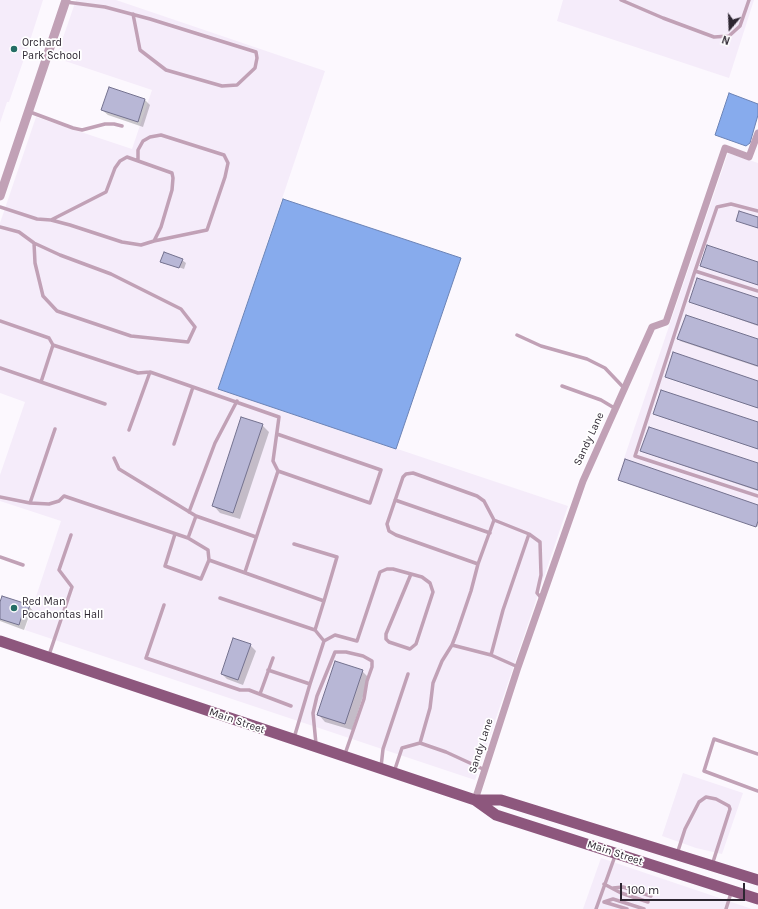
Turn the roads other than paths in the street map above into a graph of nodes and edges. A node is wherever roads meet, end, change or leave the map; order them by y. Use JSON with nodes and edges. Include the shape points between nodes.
{"nodes":[{"id":1,"x":621,"y":0,"type":"edge"},
{"id":2,"x":749,"y":0,"type":"edge"},
{"id":3,"x":65,"y":1,"type":"edge"},
{"id":4,"x":133,"y":14,"type":"junction"},
{"id":5,"x":29,"y":111,"type":"junction"},
{"id":6,"x":122,"y":126,"type":"dead end"},
{"id":7,"x":758,"y":133,"type":"edge"},
{"id":8,"x":138,"y":161,"type":"junction"},
{"id":9,"x":0,"y":196,"type":"edge"},
{"id":10,"x":0,"y":207,"type":"edge"},
{"id":11,"x":758,"y":211,"type":"edge"},
{"id":12,"x":51,"y":220,"type":"junction"},
{"id":13,"x":0,"y":227,"type":"edge"},
{"id":14,"x":154,"y":241,"type":"junction"},
{"id":15,"x":34,"y":243,"type":"junction"},
{"id":16,"x":695,"y":271,"type":"junction"},
{"id":17,"x":758,"y":291,"type":"edge"},
{"id":18,"x":0,"y":321,"type":"edge"},
{"id":19,"x":517,"y":335,"type":"dead end"},
{"id":20,"x":53,"y":345,"type":"junction"},
{"id":21,"x":0,"y":368,"type":"edge"},
{"id":22,"x":150,"y":372,"type":"junction"},
{"id":23,"x":41,"y":382,"type":"junction"},
{"id":24,"x":562,"y":386,"type":"dead end"},
{"id":25,"x":193,"y":387,"type":"junction"},
{"id":26,"x":625,"y":388,"type":"junction"},
{"id":27,"x":237,"y":401,"type":"junction"},
{"id":28,"x":105,"y":404,"type":"dead end"},
{"id":29,"x":616,"y":409,"type":"junction"},
{"id":30,"x":55,"y":429,"type":"dead end"},
{"id":31,"x":129,"y":430,"type":"dead end"},
{"id":32,"x":277,"y":434,"type":"junction"},
{"id":33,"x":174,"y":444,"type":"dead end"},
{"id":34,"x":114,"y":458,"type":"dead end"},
{"id":35,"x":278,"y":471,"type":"junction"},
{"id":36,"x":758,"y":496,"type":"edge"},
{"id":37,"x":0,"y":497,"type":"edge"},
{"id":38,"x":395,"y":500,"type":"junction"},
{"id":39,"x":30,"y":502,"type":"junction"},
{"id":40,"x":189,"y":512,"type":"junction"},
{"id":41,"x":196,"y":516,"type":"junction"},
{"id":42,"x":494,"y":520,"type":"junction"},
{"id":43,"x":490,"y":533,"type":"junction"},
{"id":44,"x":176,"y":534,"type":"junction"},
{"id":45,"x":530,"y":534,"type":"junction"},
{"id":46,"x":71,"y":535,"type":"dead end"},
{"id":47,"x":256,"y":537,"type":"junction"},
{"id":48,"x":188,"y":538,"type":"junction"},
{"id":49,"x":294,"y":544,"type":"dead end"},
{"id":50,"x":0,"y":557,"type":"edge"},
{"id":51,"x":208,"y":560,"type":"junction"},
{"id":52,"x":478,"y":564,"type":"junction"},
{"id":53,"x":23,"y":565,"type":"dead end"},
{"id":54,"x":245,"y":572,"type":"junction"},
{"id":55,"x":411,"y":574,"type":"junction"},
{"id":56,"x":220,"y":598,"type":"dead end"},
{"id":57,"x":542,"y":599,"type":"junction"},
{"id":58,"x":324,"y":601,"type":"junction"},
{"id":59,"x":164,"y":605,"type":"dead end"},
{"id":60,"x":315,"y":630,"type":"junction"},
{"id":61,"x":0,"y":641,"type":"edge"},
{"id":62,"x":324,"y":641,"type":"junction"},
{"id":63,"x":452,"y":645,"type":"junction"},
{"id":64,"x":491,"y":656,"type":"junction"},
{"id":65,"x":48,"y":657,"type":"junction"},
{"id":66,"x":273,"y":658,"type":"dead end"},
{"id":67,"x":518,"y":666,"type":"junction"},
{"id":68,"x":268,"y":670,"type":"junction"},
{"id":69,"x":408,"y":674,"type":"dead end"},
{"id":70,"x":310,"y":684,"type":"junction"},
{"id":71,"x":260,"y":694,"type":"junction"},
{"id":72,"x":290,"y":706,"type":"dead end"},
{"id":73,"x":293,"y":739,"type":"junction"},
{"id":74,"x":420,"y":742,"type":"junction"},
{"id":75,"x":316,"y":747,"type":"junction"},
{"id":76,"x":758,"y":754,"type":"edge"},
{"id":77,"x":344,"y":756,"type":"junction"},
{"id":78,"x":381,"y":769,"type":"junction"},
{"id":79,"x":485,"y":770,"type":"junction"},
{"id":80,"x":394,"y":773,"type":"junction"},
{"id":81,"x":758,"y":791,"type":"edge"},
{"id":82,"x":475,"y":800,"type":"junction"},
{"id":83,"x":616,"y":853,"type":"junction"},
{"id":84,"x":677,"y":855,"type":"junction"},
{"id":85,"x":712,"y":866,"type":"junction"},
{"id":86,"x":758,"y":880,"type":"edge"},
{"id":87,"x":604,"y":884,"type":"junction"},
{"id":88,"x":612,"y":888,"type":"junction"},
{"id":89,"x":732,"y":890,"type":"junction"},
{"id":90,"x":651,"y":896,"type":"dead end"},
{"id":91,"x":758,"y":899,"type":"edge"},
{"id":92,"x":599,"y":900,"type":"junction"},
{"id":93,"x":604,"y":902,"type":"junction"},
{"id":94,"x":648,"y":902,"type":"dead end"},
{"id":95,"x":596,"y":909,"type":"edge"},
{"id":96,"x":627,"y":909,"type":"edge"},
{"id":97,"x":644,"y":909,"type":"edge"},
{"id":98,"x":726,"y":909,"type":"edge"}],
"edges":[{"from":1,"to":2,"type":"lane","via":[[714,37],[729,36],[740,26]]},
{"from":3,"to":4,"type":"lane"},
{"from":3,"to":5,"type":"street"},
{"from":4,"to":4,"type":"lane","via":[[256,52],[254,68],[237,85],[222,86],[166,70],[140,50]]},
{"from":5,"to":6,"type":"lane","via":[[82,130],[105,124]]},
{"from":5,"to":9,"type":"street"},
{"from":7,"to":26,"type":"street","name":"Sandy Lane","via":[[749,156],[725,148],[666,322],[652,327]]},
{"from":8,"to":12,"type":"lane","via":[[128,157],[120,161],[106,192]]},
{"from":8,"to":14,"type":"lane","via":[[172,172],[174,178],[161,227]]},
{"from":8,"to":14,"type":"lane","via":[[138,150],[143,141],[161,135],[224,155],[228,163],[207,230]]},
{"from":10,"to":12,"type":"lane","via":[[36,219]]},
{"from":11,"to":16,"type":"lane","via":[[731,204],[717,208]]},
{"from":12,"to":14,"type":"lane","via":[[122,242],[141,245]]},
{"from":13,"to":15,"type":"lane","via":[[19,232]]},
{"from":15,"to":15,"type":"lane","via":[[35,263],[43,296],[57,311],[131,336],[188,342],[195,328],[181,309],[111,274]]},
{"from":16,"to":17,"type":"lane"},
{"from":16,"to":36,"type":"lane","via":[[634,456]]},
{"from":18,"to":20,"type":"lane","via":[[49,338]]},
{"from":19,"to":26,"type":"lane","via":[[541,346],[587,359],[605,368]]},
{"from":20,"to":22,"type":"lane","via":[[138,373]]},
{"from":20,"to":23,"type":"lane"},
{"from":21,"to":23,"type":"lane"},
{"from":22,"to":25,"type":"lane"},
{"from":22,"to":31,"type":"lane"},
{"from":23,"to":28,"type":"lane"},
{"from":24,"to":29,"type":"lane","via":[[601,400]]},
{"from":25,"to":27,"type":"lane"},
{"from":25,"to":33,"type":"lane"},
{"from":26,"to":29,"type":"street","name":"Sandy Lane"},
{"from":27,"to":32,"type":"lane","via":[[279,416]]},
{"from":27,"to":40,"type":"lane","via":[[215,444]]},
{"from":29,"to":57,"type":"street","name":"Sandy Lane","via":[[583,481]]},
{"from":30,"to":39,"type":"lane"},
{"from":32,"to":35,"type":"lane","via":[[273,461]]},
{"from":32,"to":35,"type":"lane","via":[[381,470],[370,503]]},
{"from":34,"to":40,"type":"lane","via":[[119,469]]},
{"from":35,"to":47,"type":"lane"},
{"from":37,"to":39,"type":"lane"},
{"from":38,"to":42,"type":"lane","via":[[403,477],[412,474],[477,496],[484,501]]},
{"from":38,"to":43,"type":"lane"},
{"from":38,"to":52,"type":"lane","via":[[388,524],[389,531]]},
{"from":39,"to":44,"type":"lane","via":[[49,504],[59,501],[64,496]]},
{"from":40,"to":41,"type":"lane"},
{"from":41,"to":47,"type":"lane"},
{"from":41,"to":48,"type":"lane"},
{"from":42,"to":43,"type":"lane"},
{"from":42,"to":45,"type":"lane"},
{"from":43,"to":52,"type":"lane"},
{"from":44,"to":48,"type":"lane"},
{"from":44,"to":51,"type":"lane","via":[[164,566],[201,579]]},
{"from":45,"to":57,"type":"lane","via":[[540,542],[541,575],[537,593]]},
{"from":45,"to":64,"type":"lane","via":[[503,610]]},
{"from":46,"to":65,"type":"lane","via":[[59,570],[72,587]]},
{"from":47,"to":54,"type":"lane"},
{"from":48,"to":51,"type":"lane","via":[[208,550]]},
{"from":49,"to":58,"type":"lane","via":[[337,557]]},
{"from":50,"to":53,"type":"lane"},
{"from":51,"to":54,"type":"lane"},
{"from":52,"to":63,"type":"lane"},
{"from":54,"to":58,"type":"lane"},
{"from":55,"to":55,"type":"lane","via":[[430,583],[433,592],[416,644],[410,649],[389,642],[386,634]]},
{"from":55,"to":62,"type":"lane","via":[[393,569],[380,572],[357,641],[335,635]]},
{"from":56,"to":60,"type":"lane"},
{"from":57,"to":67,"type":"street","name":"Sandy Lane"},
{"from":58,"to":60,"type":"lane"},
{"from":59,"to":71,"type":"lane","via":[[146,658],[240,690]]},
{"from":60,"to":62,"type":"lane"},
{"from":61,"to":65,"type":"main road","name":"Main Street"},
{"from":62,"to":70,"type":"lane"},
{"from":63,"to":64,"type":"lane"},
{"from":63,"to":74,"type":"lane","via":[[433,683],[430,708]]},
{"from":64,"to":67,"type":"lane"},
{"from":65,"to":73,"type":"main road","name":"Main Street"},
{"from":66,"to":68,"type":"lane"},
{"from":67,"to":79,"type":"street","name":"Sandy Lane"},
{"from":68,"to":70,"type":"lane"},
{"from":68,"to":71,"type":"lane"},
{"from":69,"to":78,"type":"lane","via":[[383,750]]},
{"from":70,"to":73,"type":"lane"},
{"from":71,"to":72,"type":"lane"},
{"from":73,"to":75,"type":"main road","name":"Main Street"},
{"from":74,"to":79,"type":"lane"},
{"from":74,"to":80,"type":"lane","via":[[402,748]]},
{"from":75,"to":77,"type":"main road","name":"Main Street"},
{"from":75,"to":77,"type":"lane","via":[[313,713],[317,696],[335,652],[363,656],[372,661],[372,667]]},
{"from":76,"to":81,"type":"lane","via":[[714,739],[704,771]]},
{"from":77,"to":78,"type":"main road","name":"Main Street"},
{"from":78,"to":80,"type":"main road","name":"Main Street"},
{"from":79,"to":82,"type":"street","name":"Sandy Lane"},
{"from":80,"to":82,"type":"main road","name":"Main Street"},
{"from":82,"to":83,"type":"main road","name":"Main Street","via":[[496,814]]},
{"from":82,"to":84,"type":"main road","name":"Main Street","via":[[501,800]]},
{"from":83,"to":87,"type":"lane"},
{"from":83,"to":89,"type":"main road","name":"Main Street"},
{"from":84,"to":85,"type":"main road","name":"Main Street"},
{"from":84,"to":85,"type":"lane","via":[[685,829],[698,802],[706,797],[716,800],[730,809]]},
{"from":85,"to":86,"type":"main road","name":"Main Street"},
{"from":87,"to":88,"type":"lane"},
{"from":87,"to":92,"type":"lane"},
{"from":88,"to":90,"type":"lane","via":[[623,887]]},
{"from":88,"to":94,"type":"lane"},
{"from":89,"to":91,"type":"main road","name":"Main Street"},
{"from":89,"to":98,"type":"lane"},
{"from":92,"to":93,"type":"lane"},
{"from":92,"to":95,"type":"lane"},
{"from":93,"to":96,"type":"lane"},
{"from":93,"to":97,"type":"lane","via":[[613,899]]}]}
